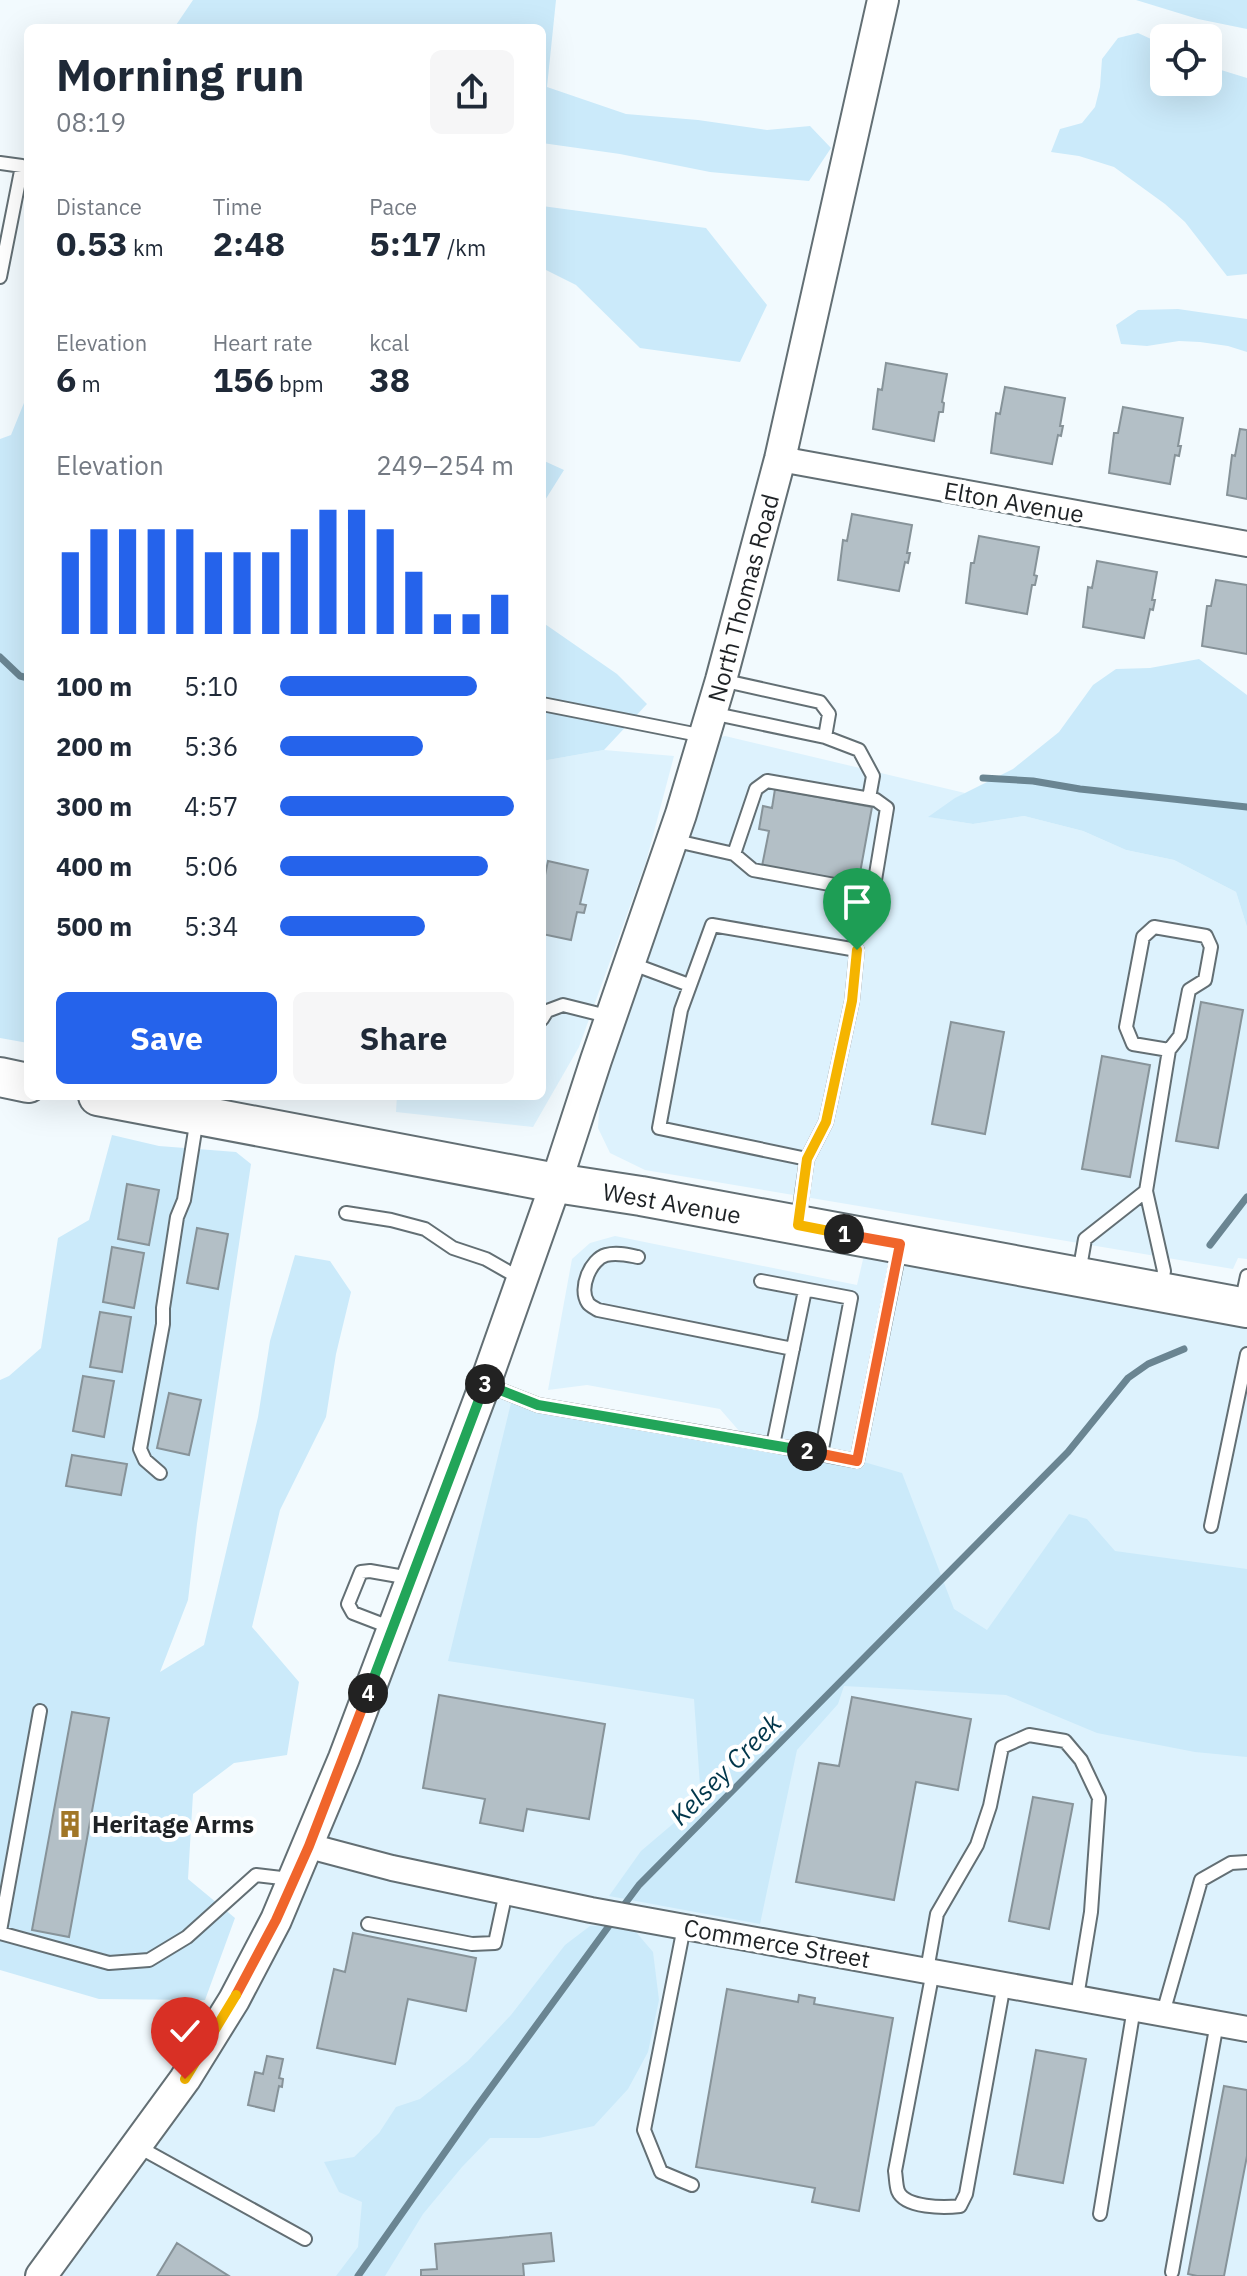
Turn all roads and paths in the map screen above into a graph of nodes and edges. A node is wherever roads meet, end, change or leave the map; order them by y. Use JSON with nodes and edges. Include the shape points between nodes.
{"nodes":[{"id":1,"x":883,"y":0,"type":"edge"},
{"id":2,"x":0,"y":163,"type":"edge"},
{"id":3,"x":0,"y":277,"type":"edge"},
{"id":4,"x":780,"y":459,"type":"junction"},
{"id":5,"x":1247,"y":544,"type":"edge"},
{"id":6,"x":721,"y":680,"type":"junction"},
{"id":7,"x":546,"y":705,"type":"edge"},
{"id":8,"x":708,"y":725,"type":"junction"},
{"id":9,"x":825,"y":737,"type":"junction"},
{"id":10,"x":869,"y":798,"type":"junction"},
{"id":11,"x":672,"y":840,"type":"junction"},
{"id":12,"x":734,"y":854,"type":"junction"},
{"id":13,"x":630,"y":963,"type":"junction"},
{"id":14,"x":689,"y":985,"type":"junction"},
{"id":15,"x":546,"y":1013,"type":"edge"},
{"id":16,"x":611,"y":1017,"type":"junction"},
{"id":17,"x":1169,"y":1050,"type":"junction"},
{"id":18,"x":0,"y":1077,"type":"edge"},
{"id":19,"x":24,"y":1082,"type":"edge"},
{"id":20,"x":119,"y":1100,"type":"edge"},
{"id":21,"x":197,"y":1115,"type":"junction"},
{"id":22,"x":807,"y":1159,"type":"junction"},
{"id":23,"x":556,"y":1183,"type":"junction"},
{"id":24,"x":1146,"y":1191,"type":"junction"},
{"id":25,"x":346,"y":1213,"type":"dead end"},
{"id":26,"x":798,"y":1225,"type":"junction"},
{"id":27,"x":900,"y":1244,"type":"junction"},
{"id":28,"x":638,"y":1257,"type":"dead end"},
{"id":29,"x":1078,"y":1277,"type":"junction"},
{"id":30,"x":521,"y":1279,"type":"junction"},
{"id":31,"x":761,"y":1281,"type":"dead end"},
{"id":32,"x":805,"y":1290,"type":"junction"},
{"id":33,"x":1160,"y":1292,"type":"junction"},
{"id":34,"x":1245,"y":1297,"type":"edge"},
{"id":35,"x":793,"y":1349,"type":"junction"},
{"id":36,"x":1247,"y":1354,"type":"edge"},
{"id":37,"x":485,"y":1384,"type":"junction"},
{"id":38,"x":1243,"y":1390,"type":"edge"},
{"id":39,"x":773,"y":1445,"type":"junction"},
{"id":40,"x":821,"y":1454,"type":"junction"},
{"id":41,"x":160,"y":1473,"type":"dead end"},
{"id":42,"x":1211,"y":1526,"type":"dead end"},
{"id":43,"x":410,"y":1578,"type":"junction"},
{"id":44,"x":392,"y":1628,"type":"junction"},
{"id":45,"x":40,"y":1711,"type":"dead end"},
{"id":46,"x":309,"y":1846,"type":"junction"},
{"id":47,"x":1247,"y":1862,"type":"edge"},
{"id":48,"x":294,"y":1880,"type":"junction"},
{"id":49,"x":506,"y":1892,"type":"junction"},
{"id":50,"x":368,"y":1924,"type":"dead end"},
{"id":51,"x":684,"y":1927,"type":"junction"},
{"id":52,"x":0,"y":1932,"type":"edge"},
{"id":53,"x":930,"y":1970,"type":"junction"},
{"id":54,"x":1004,"y":1984,"type":"junction"},
{"id":55,"x":1077,"y":1997,"type":"junction"},
{"id":56,"x":1134,"y":2008,"type":"junction"},
{"id":57,"x":1163,"y":2013,"type":"junction"},
{"id":58,"x":1217,"y":2023,"type":"junction"},
{"id":59,"x":1247,"y":2029,"type":"edge"},
{"id":60,"x":137,"y":2146,"type":"junction"},
{"id":61,"x":692,"y":2185,"type":"dead end"},
{"id":62,"x":1100,"y":2214,"type":"dead end"},
{"id":63,"x":305,"y":2239,"type":"dead end"},
{"id":64,"x":1172,"y":2272,"type":"dead end"},
{"id":65,"x":41,"y":2276,"type":"edge"}],
"edges":[{"from":1,"to":4,"type":"street","name":"North Thomas Road"},
{"from":2,"to":3,"type":"lane","via":[[22,166]]},
{"from":4,"to":5,"type":"street","name":"Elton Avenue"},
{"from":4,"to":6,"type":"street","name":"North Thomas Road"},
{"from":6,"to":8,"type":"street","name":"North Thomas Road"},
{"from":6,"to":9,"type":"lane","via":[[820,702],[829,714]]},
{"from":7,"to":8,"type":"lane"},
{"from":8,"to":9,"type":"lane"},
{"from":8,"to":11,"type":"street","name":"North Thomas Road"},
{"from":9,"to":10,"type":"lane","via":[[859,750],[873,776]]},
{"from":10,"to":12,"type":"lane","via":[[767,781],[756,789]]},
{"from":10,"to":12,"type":"lane","via":[[887,808],[875,880],[862,890],[753,870]]},
{"from":11,"to":12,"type":"lane"},
{"from":11,"to":13,"type":"street","name":"North Thomas Road"},
{"from":13,"to":14,"type":"lane"},
{"from":13,"to":16,"type":"street","name":"North Thomas Road"},
{"from":14,"to":22,"type":"lane","via":[[659,1128]]},
{"from":14,"to":22,"type":"lane","via":[[712,925],[857,950],[852,1001],[826,1122]]},
{"from":15,"to":16,"type":"lane","via":[[563,1005]]},
{"from":16,"to":23,"type":"street","name":"North Thomas Road"},
{"from":17,"to":17,"type":"lane","via":[[1133,1044],[1126,1027],[1143,937],[1154,927],[1206,936],[1211,947],[1205,980],[1189,990],[1180,1036]]},
{"from":17,"to":24,"type":"lane"},
{"from":18,"to":19,"type":"main road"},
{"from":20,"to":21,"type":"main road","name":"West Avenue"},
{"from":21,"to":23,"type":"main road","name":"West Avenue"},
{"from":21,"to":41,"type":"lane","via":[[140,1449]]},
{"from":22,"to":26,"type":"lane"},
{"from":23,"to":26,"type":"main road","name":"West Avenue"},
{"from":23,"to":30,"type":"street","name":"North Thomas Road"},
{"from":24,"to":29,"type":"lane","via":[[1085,1239]]},
{"from":24,"to":33,"type":"lane","via":[[1164,1271]]},
{"from":25,"to":30,"type":"lane","via":[[425,1229]]},
{"from":26,"to":27,"type":"main road","name":"West Avenue"},
{"from":27,"to":29,"type":"main road","name":"West Avenue"},
{"from":27,"to":40,"type":"lane","via":[[857,1461]]},
{"from":28,"to":35,"type":"lane","via":[[620,1253],[593,1262],[585,1292],[588,1302],[598,1310]]},
{"from":29,"to":33,"type":"main road","name":"West Avenue"},
{"from":30,"to":37,"type":"street","name":"North Thomas Road"},
{"from":31,"to":32,"type":"lane"},
{"from":32,"to":35,"type":"lane"},
{"from":32,"to":40,"type":"lane","via":[[851,1298]]},
{"from":33,"to":34,"type":"main road","name":"West Avenue"},
{"from":35,"to":39,"type":"lane"},
{"from":36,"to":38,"type":"lane"},
{"from":37,"to":39,"type":"lane","via":[[538,1405]]},
{"from":37,"to":43,"type":"street","name":"North Thomas Road"},
{"from":38,"to":42,"type":"lane"},
{"from":39,"to":40,"type":"lane"},
{"from":43,"to":44,"type":"street","name":"North Thomas Road"},
{"from":43,"to":44,"type":"lane","via":[[361,1572],[348,1604],[353,1613]]},
{"from":44,"to":46,"type":"street","name":"North Thomas Road"},
{"from":45,"to":52,"type":"lane"},
{"from":46,"to":48,"type":"street","name":"North Thomas Road"},
{"from":46,"to":49,"type":"street","name":"Commerce Street"},
{"from":47,"to":57,"type":"lane","via":[[1231,1863],[1201,1880]]},
{"from":48,"to":52,"type":"lane","via":[[256,1875],[187,1937],[149,1960],[109,1963]]},
{"from":48,"to":60,"type":"street","name":"North Thomas Road","via":[[234,2000]]},
{"from":49,"to":50,"type":"lane","via":[[495,1943],[472,1944]]},
{"from":49,"to":51,"type":"street","name":"Commerce Street"},
{"from":51,"to":53,"type":"street","name":"Commerce Street"},
{"from":51,"to":61,"type":"lane","via":[[644,2130],[661,2172]]},
{"from":53,"to":54,"type":"street","name":"Commerce Street"},
{"from":53,"to":54,"type":"lane","via":[[895,2171],[899,2193],[908,2202],[960,2206],[966,2194]]},
{"from":53,"to":55,"type":"lane","via":[[937,1914],[977,1845],[1002,1747],[1029,1735],[1065,1741],[1081,1760],[1099,1798],[1091,1912]]},
{"from":54,"to":55,"type":"street","name":"Commerce Street"},
{"from":55,"to":56,"type":"street","name":"Commerce Street"},
{"from":56,"to":57,"type":"street","name":"Commerce Street"},
{"from":56,"to":62,"type":"lane"},
{"from":57,"to":58,"type":"street","name":"Commerce Street"},
{"from":58,"to":59,"type":"street","name":"Commerce Street"},
{"from":58,"to":64,"type":"lane"},
{"from":60,"to":63,"type":"lane"},
{"from":60,"to":65,"type":"street","name":"North Thomas Road"}]}
